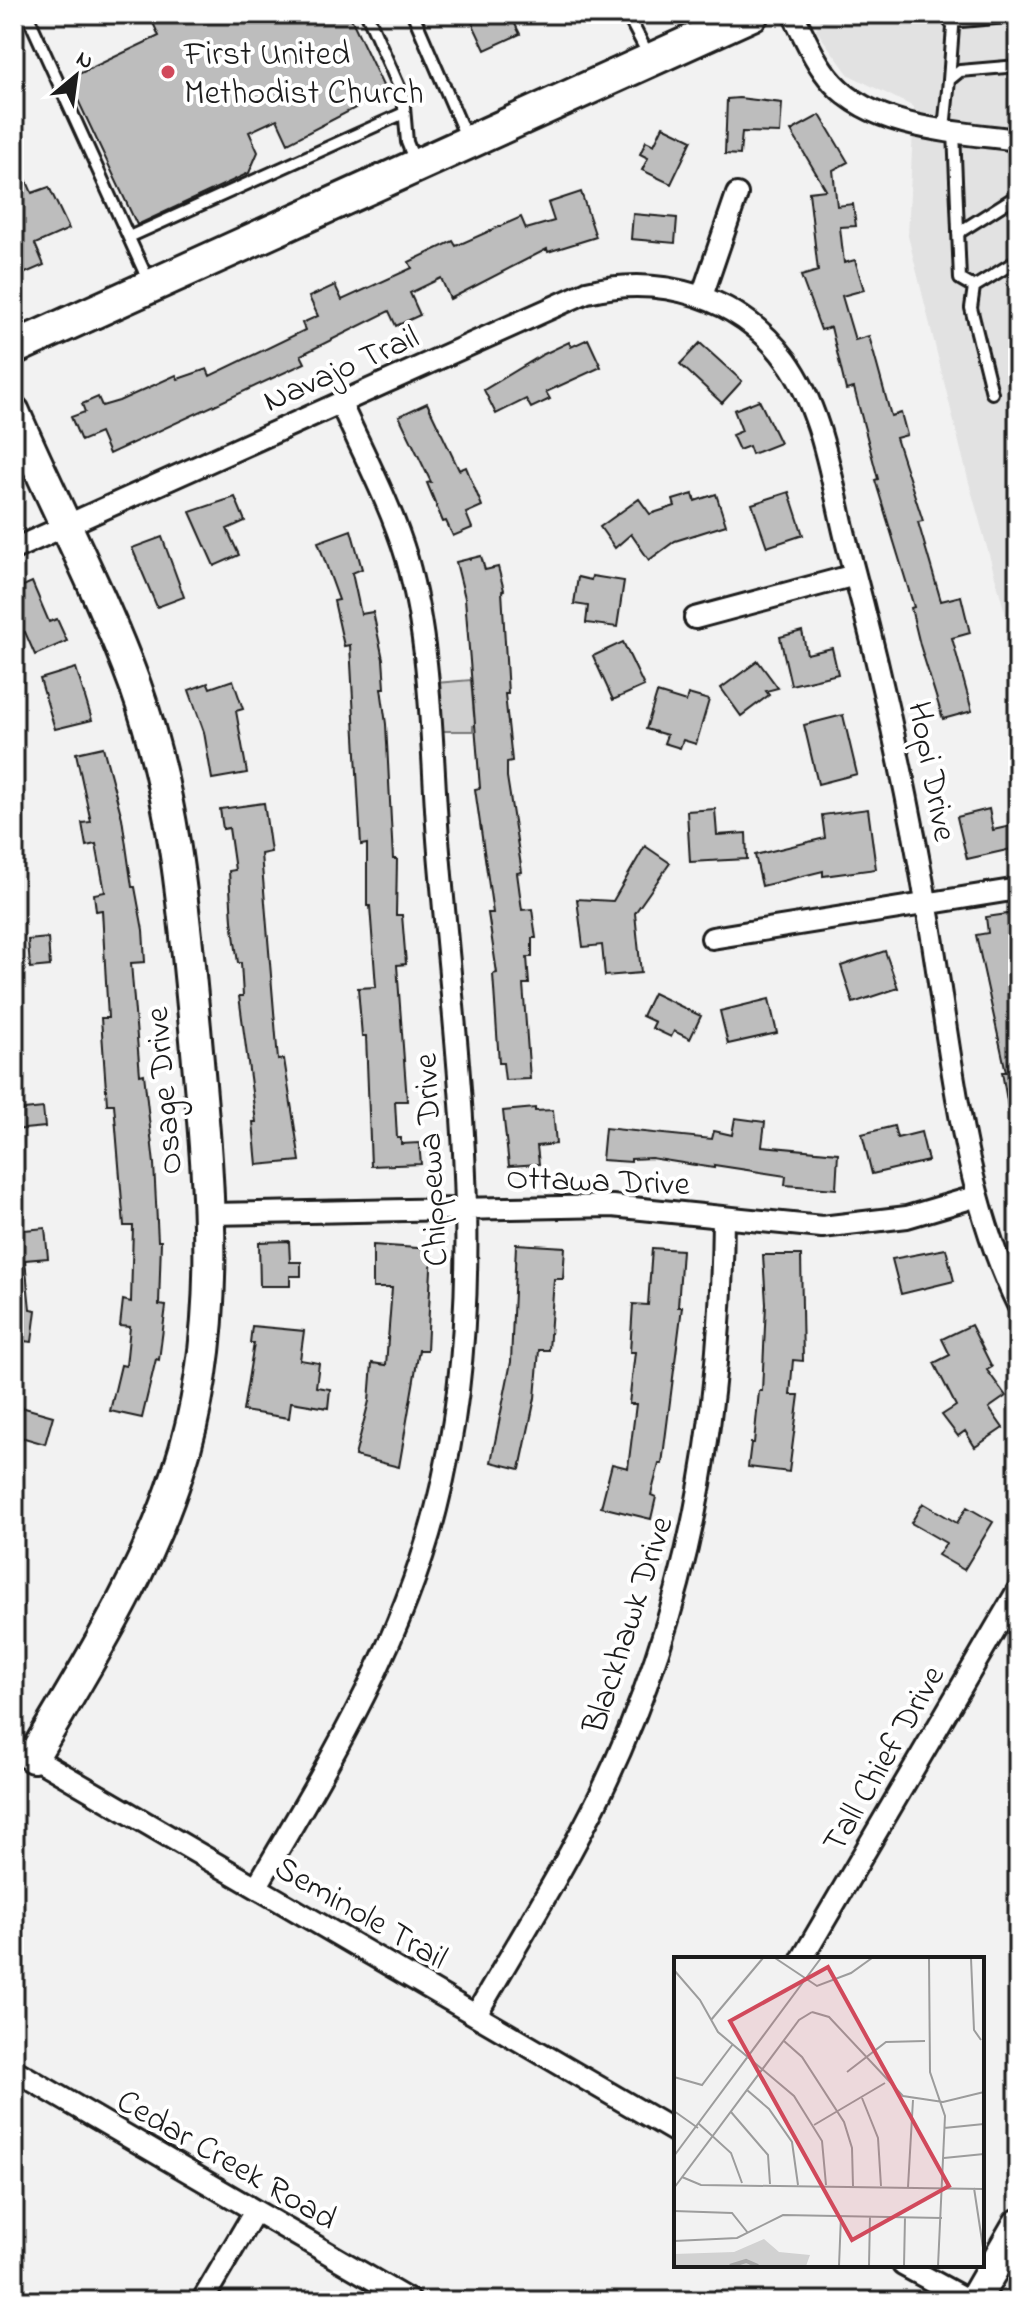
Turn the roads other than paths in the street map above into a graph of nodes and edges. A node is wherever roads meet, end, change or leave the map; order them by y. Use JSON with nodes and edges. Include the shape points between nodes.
{"nodes":[{"id":1,"x":27,"y":14,"type":"edge"},
{"id":2,"x":367,"y":14,"type":"edge"},
{"id":3,"x":413,"y":14,"type":"edge"},
{"id":4,"x":627,"y":14,"type":"edge"},
{"id":5,"x":752,"y":14,"type":"edge"},
{"id":6,"x":793,"y":14,"type":"edge"},
{"id":7,"x":1018,"y":16,"type":"edge"},
{"id":8,"x":952,"y":18,"type":"edge"},
{"id":9,"x":651,"y":61,"type":"junction"},
{"id":10,"x":1018,"y":66,"type":"edge"},
{"id":11,"x":949,"y":80,"type":"junction"},
{"id":12,"x":404,"y":113,"type":"junction"},
{"id":13,"x":949,"y":130,"type":"junction"},
{"id":14,"x":1018,"y":140,"type":"edge"},
{"id":15,"x":469,"y":144,"type":"junction"},
{"id":16,"x":417,"y":168,"type":"junction"},
{"id":17,"x":737,"y":194,"type":"dead end"},
{"id":18,"x":1018,"y":195,"type":"edge"},
{"id":19,"x":958,"y":233,"type":"junction"},
{"id":20,"x":129,"y":237,"type":"junction"},
{"id":21,"x":1018,"y":260,"type":"edge"},
{"id":22,"x":151,"y":287,"type":"junction"},
{"id":23,"x":974,"y":287,"type":"junction"},
{"id":24,"x":702,"y":296,"type":"junction"},
{"id":25,"x":14,"y":348,"type":"edge"},
{"id":26,"x":992,"y":393,"type":"dead end"},
{"id":27,"x":340,"y":402,"type":"junction"},
{"id":28,"x":14,"y":412,"type":"edge"},
{"id":29,"x":64,"y":526,"type":"junction"},
{"id":30,"x":14,"y":549,"type":"edge"},
{"id":31,"x":855,"y":575,"type":"junction"},
{"id":32,"x":695,"y":618,"type":"dead end"},
{"id":33,"x":1018,"y":889,"type":"edge"},
{"id":34,"x":927,"y":903,"type":"junction"},
{"id":35,"x":712,"y":938,"type":"dead end"},
{"id":36,"x":978,"y":1196,"type":"junction"},
{"id":37,"x":467,"y":1207,"type":"junction"},
{"id":38,"x":210,"y":1214,"type":"junction"},
{"id":39,"x":723,"y":1218,"type":"junction"},
{"id":40,"x":1018,"y":1305,"type":"edge"},
{"id":41,"x":1018,"y":1590,"type":"edge"},
{"id":42,"x":24,"y":1752,"type":"edge"},
{"id":43,"x":257,"y":1886,"type":"junction"},
{"id":44,"x":803,"y":1957,"type":"edge"},
{"id":45,"x":476,"y":2015,"type":"junction"},
{"id":46,"x":16,"y":2076,"type":"edge"},
{"id":47,"x":674,"y":2131,"type":"edge"},
{"id":48,"x":255,"y":2211,"type":"junction"},
{"id":49,"x":1018,"y":2225,"type":"edge"},
{"id":50,"x":907,"y":2267,"type":"edge"},
{"id":51,"x":202,"y":2301,"type":"edge"},
{"id":52,"x":410,"y":2301,"type":"edge"},
{"id":53,"x":971,"y":2301,"type":"edge"}],
"edges":[{"from":1,"to":20,"type":"lane"},
{"from":2,"to":12,"type":"lane","via":[[403,96]]},
{"from":3,"to":15,"type":"lane"},
{"from":4,"to":9,"type":"lane"},
{"from":5,"to":9,"type":"main road"},
{"from":6,"to":13,"type":"street","via":[[819,65],[857,102],[891,117]]},
{"from":7,"to":8,"type":"lane"},
{"from":8,"to":11,"type":"lane"},
{"from":9,"to":15,"type":"main road"},
{"from":10,"to":11,"type":"lane","via":[[960,71]]},
{"from":11,"to":13,"type":"lane"},
{"from":12,"to":16,"type":"lane"},
{"from":12,"to":20,"type":"lane"},
{"from":13,"to":14,"type":"street"},
{"from":13,"to":19,"type":"lane"},
{"from":15,"to":16,"type":"main road"},
{"from":16,"to":22,"type":"main road"},
{"from":17,"to":24,"type":"street"},
{"from":18,"to":19,"type":"lane"},
{"from":19,"to":23,"type":"lane","via":[[960,279]]},
{"from":20,"to":22,"type":"lane"},
{"from":21,"to":23,"type":"lane"},
{"from":22,"to":25,"type":"main road"},
{"from":23,"to":26,"type":"lane","via":[[971,308]]},
{"from":24,"to":27,"type":"street","name":"Navajo Trail","via":[[637,285],[587,292]]},
{"from":24,"to":31,"type":"street","name":"Hopi Drive","via":[[727,307],[762,334],[801,385]]},
{"from":27,"to":29,"type":"street","name":"Navajo Trail"},
{"from":27,"to":37,"type":"street","name":"Chippewa Drive","via":[[396,525],[419,615]]},
{"from":28,"to":29,"type":"street","name":"Osage Drive"},
{"from":29,"to":30,"type":"street","name":"Navajo Trail"},
{"from":29,"to":38,"type":"street","name":"Osage Drive","via":[[135,687],[163,778],[175,837]]},
{"from":31,"to":32,"type":"street"},
{"from":31,"to":34,"type":"street","name":"Hopi Drive","via":[[888,704]]},
{"from":33,"to":34,"type":"street"},
{"from":34,"to":35,"type":"street"},
{"from":34,"to":36,"type":"street","name":"Hopi Drive"},
{"from":36,"to":39,"type":"street","name":"Ottawa Drive","via":[[866,1224],[789,1226]]},
{"from":36,"to":40,"type":"street","name":"Hopi Drive"},
{"from":37,"to":38,"type":"street","name":"Ottawa Drive"},
{"from":37,"to":39,"type":"street","name":"Ottawa Drive","via":[[612,1206]]},
{"from":37,"to":43,"type":"street","name":"Chippewa Drive","via":[[461,1386],[436,1510],[415,1579],[367,1693]]},
{"from":38,"to":42,"type":"street","name":"Osage Drive","via":[[208,1329],[179,1470],[148,1554]]},
{"from":39,"to":45,"type":"street","name":"Blackhawk Drive","via":[[713,1412],[703,1480],[671,1613],[601,1793]]},
{"from":41,"to":44,"type":"street","name":"Tall Chief Drive"},
{"from":42,"to":43,"type":"street","name":"Seminole Trail"},
{"from":43,"to":45,"type":"street","name":"Seminole Trail"},
{"from":45,"to":47,"type":"street","name":"Seminole Trail"},
{"from":46,"to":48,"type":"street","name":"Cedar Creek Road"},
{"from":48,"to":51,"type":"street"},
{"from":48,"to":52,"type":"street","name":"Cedar Creek Road"},
{"from":49,"to":53,"type":"street"},
{"from":50,"to":53,"type":"street"}]}
